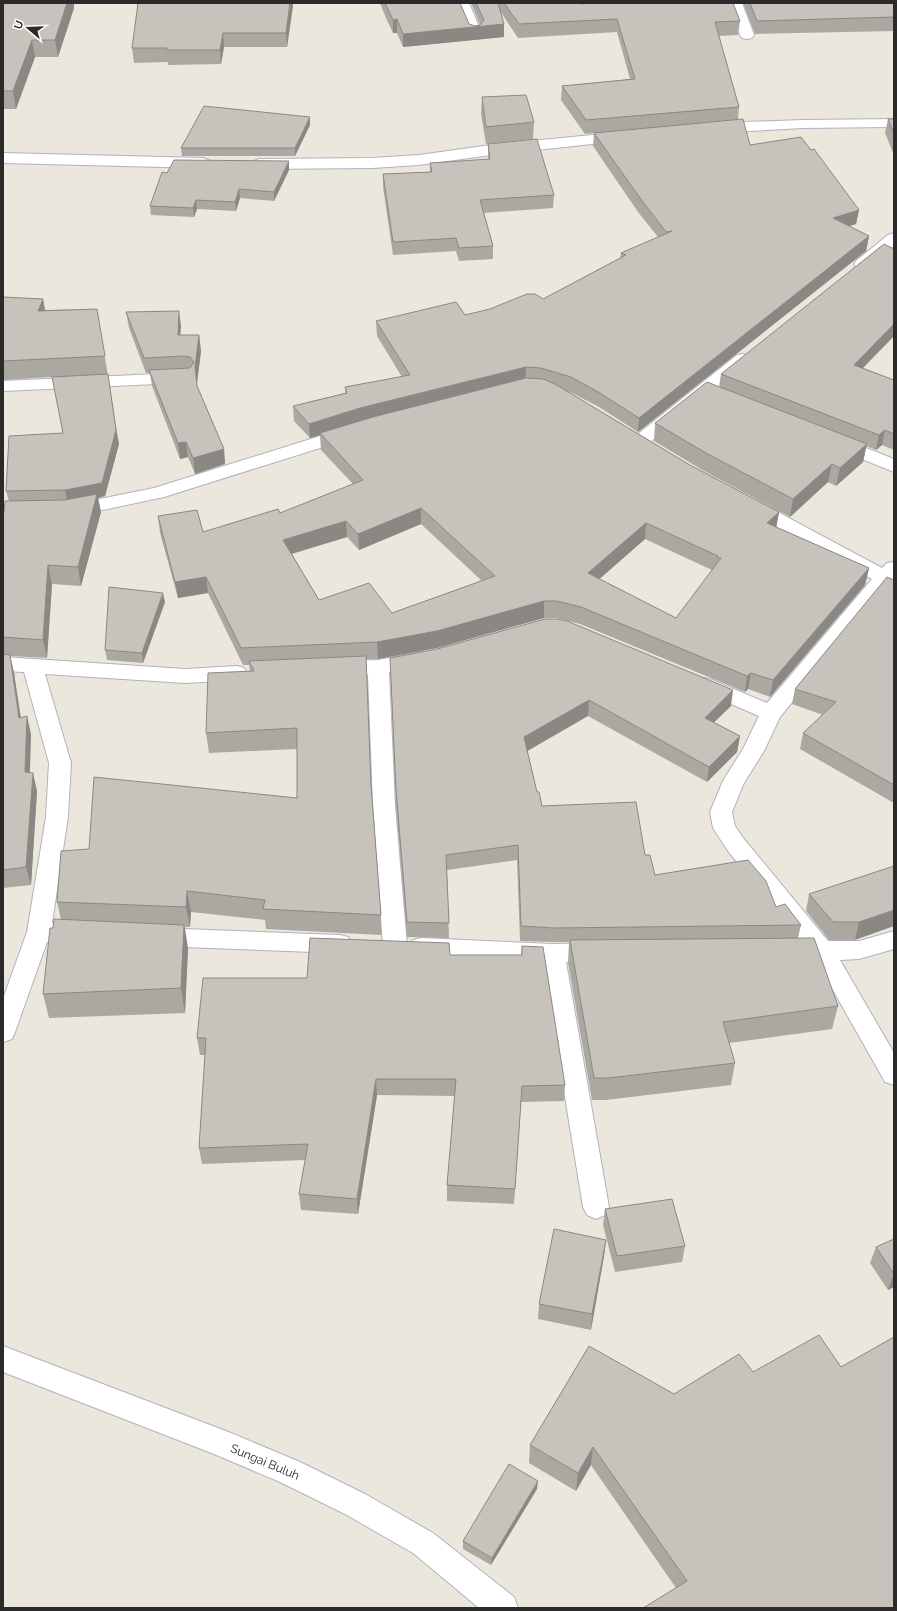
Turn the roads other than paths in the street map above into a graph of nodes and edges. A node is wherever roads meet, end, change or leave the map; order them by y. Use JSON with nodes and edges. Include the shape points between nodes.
{"nodes":[{"id":1,"x":462,"y":3,"type":"edge"},
{"id":2,"x":735,"y":3,"type":"edge"},
{"id":3,"x":475,"y":34,"type":"edge"},
{"id":4,"x":747,"y":35,"type":"dead end"},
{"id":5,"x":894,"y":123,"type":"edge"},
{"id":6,"x":701,"y":130,"type":"edge"},
{"id":7,"x":639,"y":136,"type":"edge"},
{"id":8,"x":3,"y":158,"type":"edge"},
{"id":9,"x":214,"y":163,"type":"edge"},
{"id":10,"x":246,"y":164,"type":"edge"},
{"id":11,"x":894,"y":238,"type":"edge"},
{"id":12,"x":851,"y":273,"type":"edge"},
{"id":13,"x":753,"y":351,"type":"edge"},
{"id":14,"x":186,"y":378,"type":"edge"},
{"id":15,"x":3,"y":386,"type":"edge"},
{"id":16,"x":367,"y":428,"type":"edge"},
{"id":17,"x":821,"y":437,"type":"edge"},
{"id":18,"x":639,"y":442,"type":"edge"},
{"id":19,"x":894,"y":466,"type":"edge"},
{"id":20,"x":737,"y":498,"type":"edge"},
{"id":21,"x":54,"y":512,"type":"edge"},
{"id":22,"x":891,"y":576,"type":"edge"},
{"id":23,"x":437,"y":656,"type":"edge"},
{"id":24,"x":3,"y":664,"type":"edge"},
{"id":25,"x":32,"y":666,"type":"junction"},
{"id":26,"x":378,"y":667,"type":"junction"},
{"id":27,"x":317,"y":670,"type":"edge"},
{"id":28,"x":255,"y":672,"type":"edge"},
{"id":29,"x":690,"y":679,"type":"edge"},
{"id":30,"x":771,"y":713,"type":"junction"},
{"id":31,"x":39,"y":932,"type":"junction"},
{"id":32,"x":102,"y":935,"type":"edge"},
{"id":33,"x":134,"y":936,"type":"edge"},
{"id":34,"x":894,"y":940,"type":"edge"},
{"id":35,"x":396,"y":946,"type":"junction"},
{"id":36,"x":822,"y":950,"type":"junction"},
{"id":37,"x":767,"y":951,"type":"edge"},
{"id":38,"x":554,"y":952,"type":"junction"},
{"id":39,"x":617,"y":952,"type":"edge"},
{"id":40,"x":3,"y":1032,"type":"edge"},
{"id":41,"x":894,"y":1075,"type":"edge"},
{"id":42,"x":596,"y":1207,"type":"dead end"},
{"id":43,"x":3,"y":1359,"type":"edge"},
{"id":44,"x":503,"y":1608,"type":"edge"}],
"edges":[{"from":1,"to":3,"type":"street"},
{"from":2,"to":4,"type":"street"},
{"from":5,"to":6,"type":"street","via":[[803,124]]},
{"from":7,"to":10,"type":"street","via":[[396,162]]},
{"from":8,"to":9,"type":"street"},
{"from":11,"to":12,"type":"street"},
{"from":13,"to":18,"type":"street","via":[[712,393]]},
{"from":14,"to":15,"type":"street"},
{"from":16,"to":21,"type":"street","via":[[157,493]]},
{"from":17,"to":19,"type":"street"},
{"from":20,"to":22,"type":"street"},
{"from":22,"to":30,"type":"street"},
{"from":23,"to":26,"type":"street"},
{"from":24,"to":25,"type":"street"},
{"from":25,"to":28,"type":"street","via":[[185,676]]},
{"from":25,"to":31,"type":"street","via":[[60,763],[57,817]]},
{"from":26,"to":27,"type":"street"},
{"from":26,"to":35,"type":"street","via":[[384,805]]},
{"from":29,"to":30,"type":"street"},
{"from":30,"to":36,"type":"street","via":[[753,751],[734,781],[721,812],[724,828]]},
{"from":31,"to":32,"type":"street"},
{"from":31,"to":40,"type":"street"},
{"from":33,"to":35,"type":"street"},
{"from":34,"to":36,"type":"street","via":[[859,950]]},
{"from":35,"to":38,"type":"street"},
{"from":36,"to":37,"type":"street"},
{"from":36,"to":41,"type":"street"},
{"from":38,"to":39,"type":"street"},
{"from":38,"to":42,"type":"street"},
{"from":43,"to":44,"type":"street","name":"Sungai Buluh","via":[[221,1443],[290,1472],[355,1504],[423,1543]]}]}
